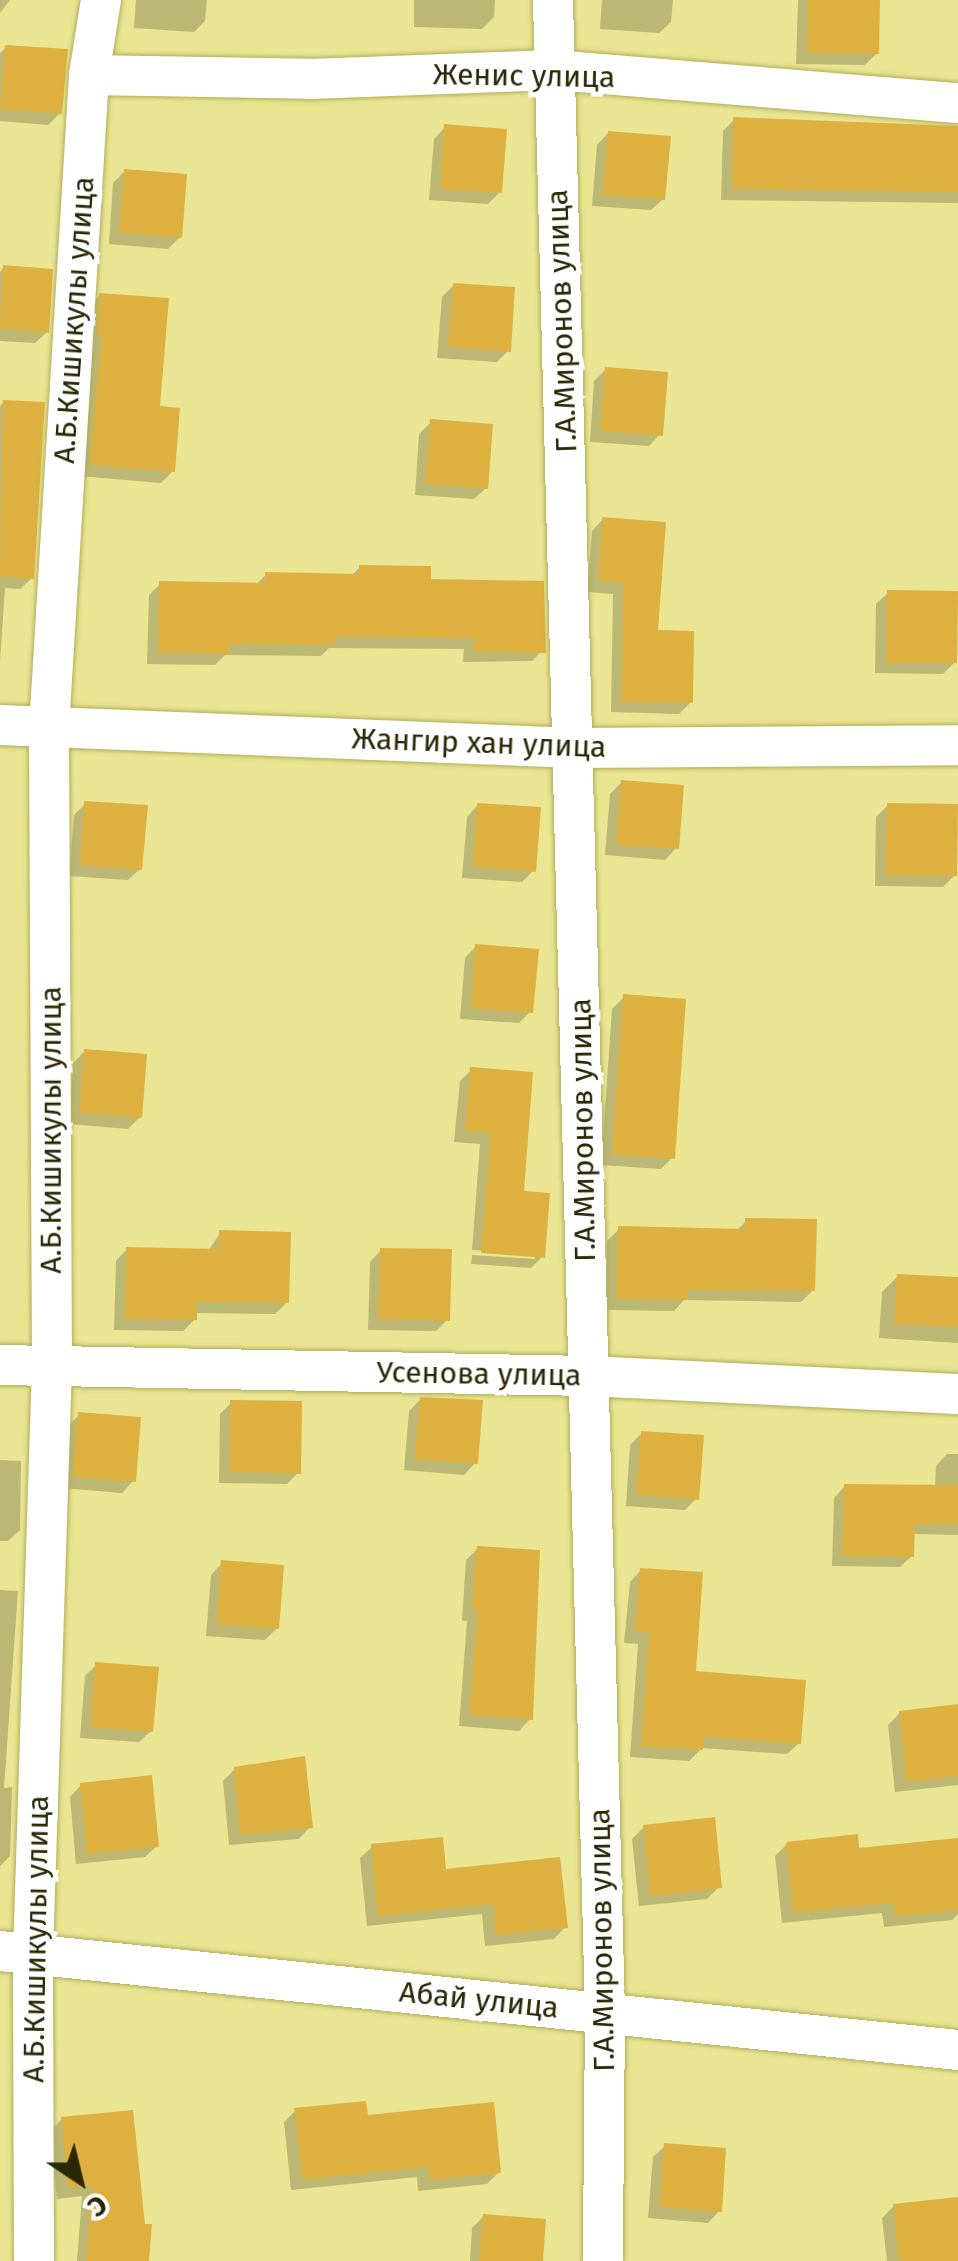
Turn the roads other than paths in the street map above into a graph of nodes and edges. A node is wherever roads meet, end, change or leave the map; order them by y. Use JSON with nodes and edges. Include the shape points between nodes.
{"nodes":[{"id":1,"x":100,"y":0,"type":"edge"},
{"id":2,"x":553,"y":0,"type":"edge"},
{"id":3,"x":554,"y":70,"type":"junction"},
{"id":4,"x":90,"y":74,"type":"junction"},
{"id":5,"x":958,"y":104,"type":"edge"},
{"id":6,"x":0,"y":725,"type":"edge"},
{"id":7,"x":49,"y":728,"type":"junction"},
{"id":8,"x":958,"y":745,"type":"edge"},
{"id":9,"x":575,"y":748,"type":"junction"},
{"id":10,"x":0,"y":1365,"type":"edge"},
{"id":11,"x":52,"y":1366,"type":"junction"},
{"id":12,"x":588,"y":1376,"type":"junction"},
{"id":13,"x":958,"y":1394,"type":"edge"},
{"id":14,"x":16,"y":1952,"type":"edge"},
{"id":15,"x":605,"y":2014,"type":"junction"},
{"id":16,"x":958,"y":2050,"type":"edge"},
{"id":17,"x":34,"y":2261,"type":"edge"},
{"id":18,"x":602,"y":2261,"type":"edge"}],
"edges":[{"from":1,"to":4,"type":"street","name":"А.Б.Кишикулы улица"},
{"from":2,"to":3,"type":"street","name":"Г.А.Миронов улица"},
{"from":3,"to":4,"type":"street","name":"Женис улица","via":[[310,79]]},
{"from":3,"to":5,"type":"street","name":"Женис улица"},
{"from":3,"to":9,"type":"street","name":"Г.А.Миронов улица"},
{"from":4,"to":7,"type":"street","name":"А.Б.Кишикулы улица"},
{"from":6,"to":7,"type":"street","name":"Жангир хан улица"},
{"from":7,"to":9,"type":"street","name":"Жангир хан улица"},
{"from":7,"to":11,"type":"street","name":"А.Б.Кишикулы улица"},
{"from":8,"to":9,"type":"street","name":"Жангир хан улица"},
{"from":9,"to":12,"type":"street","name":"Г.А.Миронов улица"},
{"from":10,"to":11,"type":"street","name":"Усенова улица"},
{"from":11,"to":12,"type":"street","name":"Усенова улица"},
{"from":11,"to":14,"type":"street","name":"А.Б.Кишикулы улица"},
{"from":12,"to":13,"type":"street","name":"Усенова улица"},
{"from":12,"to":15,"type":"street","name":"Г.А.Миронов улица"},
{"from":14,"to":15,"type":"street","name":"Абай улица"},
{"from":14,"to":17,"type":"street","name":"А.Б.Кишикулы улица"},
{"from":15,"to":16,"type":"street","name":"Абай улица"},
{"from":15,"to":18,"type":"street","name":"Г.А.Миронов улица"}]}
